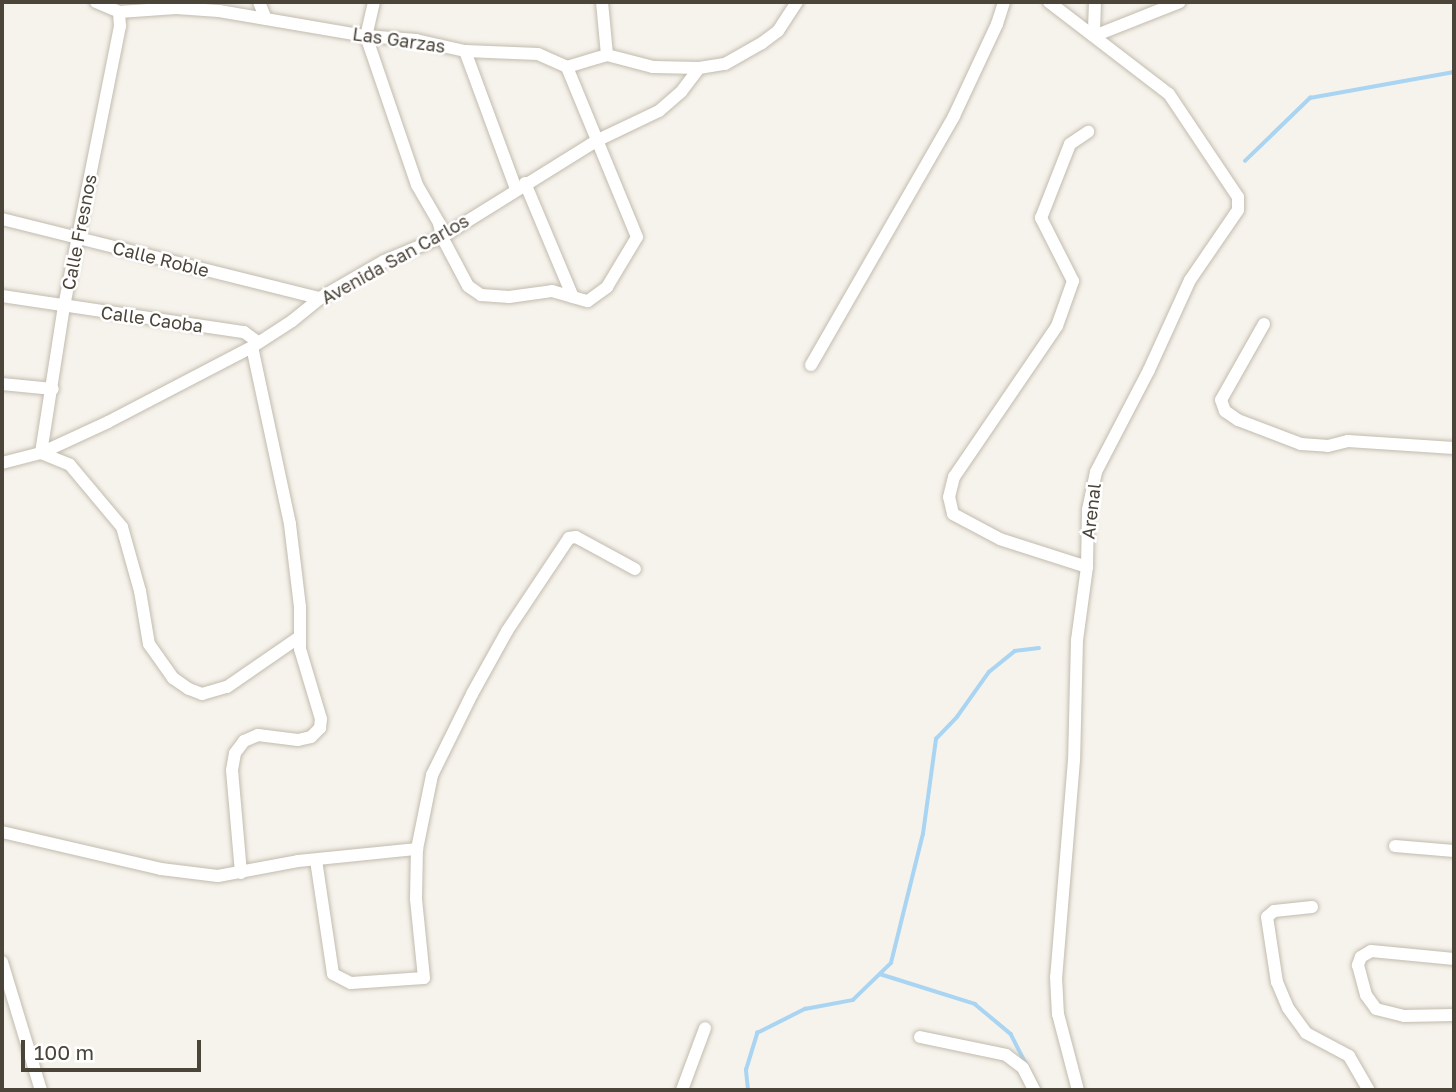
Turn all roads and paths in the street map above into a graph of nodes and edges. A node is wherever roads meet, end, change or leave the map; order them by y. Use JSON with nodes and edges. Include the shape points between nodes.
{"nodes":[{"id":1,"x":96,"y":2,"type":"edge"},
{"id":2,"x":259,"y":2,"type":"edge"},
{"id":3,"x":374,"y":2,"type":"edge"},
{"id":4,"x":602,"y":2,"type":"edge"},
{"id":5,"x":797,"y":2,"type":"edge"},
{"id":6,"x":1004,"y":2,"type":"edge"},
{"id":7,"x":1049,"y":2,"type":"edge"},
{"id":8,"x":1095,"y":2,"type":"edge"},
{"id":9,"x":1180,"y":2,"type":"edge"},
{"id":10,"x":175,"y":5,"type":"edge"},
{"id":11,"x":118,"y":12,"type":"junction"},
{"id":12,"x":266,"y":19,"type":"junction"},
{"id":13,"x":366,"y":36,"type":"junction"},
{"id":14,"x":1094,"y":36,"type":"junction"},
{"id":15,"x":465,"y":51,"type":"junction"},
{"id":16,"x":607,"y":55,"type":"junction"},
{"id":17,"x":567,"y":67,"type":"junction"},
{"id":18,"x":699,"y":68,"type":"junction"},
{"id":19,"x":1088,"y":132,"type":"dead end"},
{"id":20,"x":596,"y":141,"type":"junction"},
{"id":21,"x":521,"y":186,"type":"junction"},
{"id":22,"x":2,"y":219,"type":"edge"},
{"id":23,"x":442,"y":237,"type":"junction"},
{"id":24,"x":78,"y":238,"type":"junction"},
{"id":25,"x":2,"y":296,"type":"edge"},
{"id":26,"x":573,"y":297,"type":"junction"},
{"id":27,"x":320,"y":298,"type":"junction"},
{"id":28,"x":64,"y":306,"type":"junction"},
{"id":29,"x":1264,"y":324,"type":"dead end"},
{"id":30,"x":255,"y":344,"type":"junction"},
{"id":31,"x":811,"y":365,"type":"dead end"},
{"id":32,"x":2,"y":384,"type":"edge"},
{"id":33,"x":53,"y":389,"type":"junction"},
{"id":34,"x":1454,"y":448,"type":"edge"},
{"id":35,"x":41,"y":453,"type":"junction"},
{"id":36,"x":2,"y":463,"type":"edge"},
{"id":37,"x":1087,"y":567,"type":"junction"},
{"id":38,"x":635,"y":569,"type":"dead end"},
{"id":39,"x":298,"y":638,"type":"junction"},
{"id":40,"x":2,"y":832,"type":"edge"},
{"id":41,"x":1395,"y":846,"type":"dead end"},
{"id":42,"x":417,"y":849,"type":"junction"},
{"id":43,"x":1454,"y":851,"type":"edge"},
{"id":44,"x":316,"y":860,"type":"junction"},
{"id":45,"x":241,"y":873,"type":"junction"},
{"id":46,"x":1312,"y":907,"type":"dead end"},
{"id":47,"x":1454,"y":959,"type":"edge"},
{"id":48,"x":2,"y":962,"type":"edge"},
{"id":49,"x":6,"y":987,"type":"edge"},
{"id":50,"x":1454,"y":1015,"type":"edge"},
{"id":51,"x":705,"y":1028,"type":"dead end"},
{"id":52,"x":920,"y":1037,"type":"dead end"},
{"id":53,"x":41,"y":1090,"type":"edge"},
{"id":54,"x":682,"y":1090,"type":"edge"},
{"id":55,"x":1034,"y":1090,"type":"edge"},
{"id":56,"x":1078,"y":1090,"type":"edge"},
{"id":57,"x":1369,"y":1090,"type":"edge"}],
"edges":[{"from":1,"to":11,"type":"street","name":"Las Garzas"},
{"from":2,"to":12,"type":"street"},
{"from":3,"to":13,"type":"street"},
{"from":4,"to":16,"type":"street"},
{"from":5,"to":18,"type":"street","via":[[778,31],[762,43],[725,64]]},
{"from":6,"to":31,"type":"street","via":[[954,116]]},
{"from":7,"to":14,"type":"street","name":"Arenal"},
{"from":8,"to":14,"type":"street"},
{"from":9,"to":14,"type":"street"},
{"from":10,"to":11,"type":"street","name":"Las Garzas"},
{"from":10,"to":12,"type":"street","name":"Las Garzas"},
{"from":11,"to":24,"type":"street","name":"Calle Fresnos","via":[[120,26]]},
{"from":12,"to":13,"type":"street","name":"Las Garzas"},
{"from":13,"to":15,"type":"street","name":"Las Garzas","via":[[416,40]]},
{"from":13,"to":23,"type":"street","via":[[417,185]]},
{"from":14,"to":37,"type":"street","name":"Arenal","via":[[1169,94],[1238,197],[1238,210],[1190,280],[1096,472],[1088,510]]},
{"from":15,"to":17,"type":"street","name":"Las Garzas","via":[[538,54]]},
{"from":15,"to":21,"type":"street"},
{"from":16,"to":17,"type":"street"},
{"from":16,"to":18,"type":"street","via":[[653,67]]},
{"from":17,"to":20,"type":"street"},
{"from":18,"to":20,"type":"street","name":"Avenida San Carlos","via":[[669,103]]},
{"from":19,"to":37,"type":"street","via":[[1070,144],[1041,218],[1073,281],[1058,326],[954,477],[949,497],[953,514],[1000,539]]},
{"from":20,"to":21,"type":"street","name":"Avenida San Carlos"},
{"from":20,"to":26,"type":"street","via":[[637,237],[601,294],[588,301]]},
{"from":21,"to":23,"type":"street","name":"Avenida San Carlos"},
{"from":21,"to":26,"type":"street"},
{"from":22,"to":24,"type":"street","name":"Calle Roble"},
{"from":23,"to":26,"type":"street","via":[[468,286],[481,295],[509,297],[552,290]]},
{"from":23,"to":27,"type":"street","name":"Avenida San Carlos","via":[[396,256]]},
{"from":24,"to":27,"type":"street","name":"Calle Roble"},
{"from":24,"to":28,"type":"street","name":"Calle Fresnos"},
{"from":25,"to":28,"type":"street","name":"Calle Caoba"},
{"from":27,"to":30,"type":"street","name":"Avenida San Carlos"},
{"from":28,"to":30,"type":"street","name":"Calle Caoba","via":[[244,332]]},
{"from":28,"to":33,"type":"street","name":"Calle Fresnos"},
{"from":29,"to":34,"type":"street","via":[[1221,400],[1225,411],[1238,420],[1301,444],[1328,446],[1348,441]]},
{"from":30,"to":35,"type":"street","name":"Avenida San Carlos"},
{"from":30,"to":39,"type":"street","via":[[290,524],[300,607]]},
{"from":32,"to":33,"type":"street"},
{"from":33,"to":35,"type":"street","name":"Calle Fresnos"},
{"from":35,"to":36,"type":"street","name":"Avenida San Carlos"},
{"from":35,"to":39,"type":"street","via":[[70,465],[122,527],[149,644],[173,678],[188,689],[202,694],[227,687]]},
{"from":37,"to":56,"type":"street","name":"Arenal","via":[[1077,640],[1074,760],[1056,977],[1058,1014]]},
{"from":38,"to":42,"type":"street","via":[[576,537],[569,538],[507,631],[432,775]]},
{"from":39,"to":45,"type":"street","via":[[319,705],[320,728],[306,739],[251,737],[234,753]]},
{"from":40,"to":45,"type":"street","via":[[161,869],[218,876]]},
{"from":41,"to":43,"type":"street"},
{"from":42,"to":44,"type":"street"},
{"from":42,"to":44,"type":"street","via":[[416,899],[424,978],[351,983],[333,974]]},
{"from":44,"to":45,"type":"street"},
{"from":46,"to":57,"type":"street","via":[[1274,911],[1267,917],[1277,982],[1306,1033],[1349,1056]]},
{"from":47,"to":50,"type":"street","via":[[1371,951],[1358,965],[1376,1009],[1404,1016]]},
{"from":48,"to":49,"type":"street"},
{"from":49,"to":53,"type":"street"},
{"from":51,"to":54,"type":"street"},
{"from":52,"to":55,"type":"street","via":[[1006,1055],[1023,1068]]}]}
